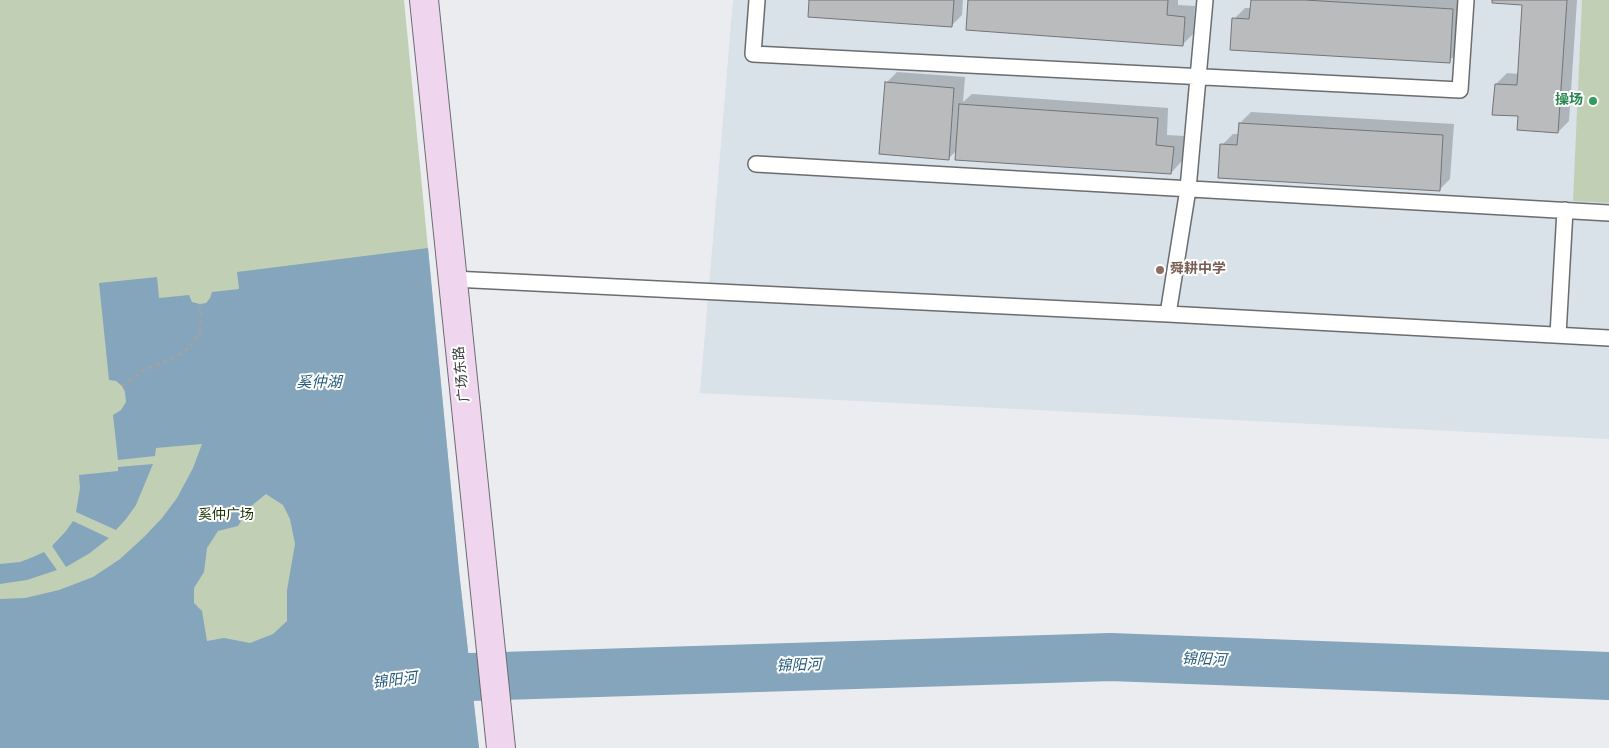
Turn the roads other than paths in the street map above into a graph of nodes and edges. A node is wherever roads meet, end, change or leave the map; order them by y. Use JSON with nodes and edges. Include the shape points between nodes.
{"nodes":[{"id":1,"x":424,"y":0,"type":"edge"},
{"id":2,"x":757,"y":0,"type":"edge"},
{"id":3,"x":1205,"y":0,"type":"edge"},
{"id":4,"x":1466,"y":0,"type":"edge"},
{"id":5,"x":1198,"y":76,"type":"junction"},
{"id":6,"x":756,"y":164,"type":"dead end"},
{"id":7,"x":1188,"y":189,"type":"junction"},
{"id":8,"x":1565,"y":210,"type":"junction"},
{"id":9,"x":1609,"y":213,"type":"edge"},
{"id":10,"x":453,"y":279,"type":"junction"},
{"id":11,"x":1168,"y":314,"type":"junction"},
{"id":12,"x":1558,"y":335,"type":"junction"},
{"id":13,"x":1609,"y":338,"type":"edge"},
{"id":14,"x":501,"y":748,"type":"edge"}],
"edges":[{"from":1,"to":10,"type":"street","name":"广场东路"},
{"from":2,"to":5,"type":"lane","via":[[753,54]]},
{"from":3,"to":5,"type":"lane"},
{"from":4,"to":5,"type":"lane","via":[[1460,90]]},
{"from":5,"to":7,"type":"lane"},
{"from":6,"to":7,"type":"lane"},
{"from":7,"to":8,"type":"lane"},
{"from":7,"to":11,"type":"lane"},
{"from":8,"to":9,"type":"lane"},
{"from":8,"to":12,"type":"lane"},
{"from":10,"to":11,"type":"lane"},
{"from":10,"to":14,"type":"street","name":"广场东路"},
{"from":11,"to":12,"type":"lane"},
{"from":12,"to":13,"type":"lane"}]}
